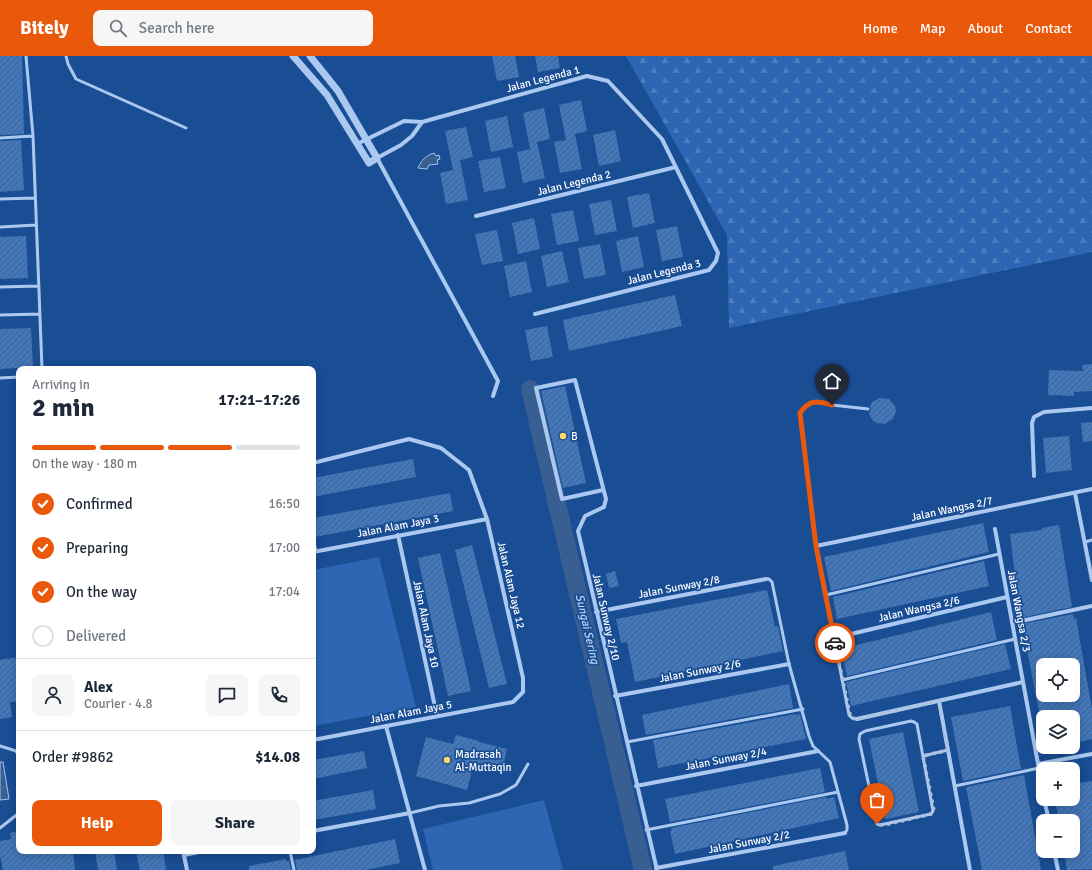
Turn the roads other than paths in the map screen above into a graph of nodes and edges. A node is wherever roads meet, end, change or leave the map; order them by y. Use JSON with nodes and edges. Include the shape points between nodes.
{"nodes":[{"id":1,"x":26,"y":56,"type":"edge"},
{"id":2,"x":66,"y":56,"type":"edge"},
{"id":3,"x":293,"y":56,"type":"edge"},
{"id":4,"x":310,"y":56,"type":"edge"},
{"id":5,"x":422,"y":122,"type":"junction"},
{"id":6,"x":186,"y":128,"type":"dead end"},
{"id":7,"x":33,"y":136,"type":"junction"},
{"id":8,"x":0,"y":138,"type":"edge"},
{"id":9,"x":366,"y":139,"type":"junction"},
{"id":10,"x":357,"y":144,"type":"junction"},
{"id":11,"x":377,"y":158,"type":"junction"},
{"id":12,"x":676,"y":167,"type":"junction"},
{"id":13,"x":35,"y":198,"type":"junction"},
{"id":14,"x":0,"y":199,"type":"edge"},
{"id":15,"x":476,"y":216,"type":"dead end"},
{"id":16,"x":36,"y":225,"type":"junction"},
{"id":17,"x":0,"y":227,"type":"edge"},
{"id":18,"x":38,"y":286,"type":"junction"},
{"id":19,"x":0,"y":287,"type":"edge"},
{"id":20,"x":40,"y":314,"type":"junction"},
{"id":21,"x":535,"y":314,"type":"dead end"},
{"id":22,"x":0,"y":315,"type":"edge"},
{"id":23,"x":42,"y":366,"type":"edge"},
{"id":24,"x":16,"y":377,"type":"edge"},
{"id":25,"x":0,"y":378,"type":"edge"},
{"id":26,"x":494,"y":396,"type":"dead end"},
{"id":27,"x":1092,"y":408,"type":"edge"},
{"id":28,"x":868,"y":409,"type":"dead end"},
{"id":29,"x":316,"y":461,"type":"edge"},
{"id":30,"x":1034,"y":476,"type":"dead end"},
{"id":31,"x":1092,"y":489,"type":"edge"},
{"id":32,"x":602,"y":490,"type":"junction"},
{"id":33,"x":1076,"y":493,"type":"junction"},
{"id":34,"x":487,"y":519,"type":"junction"},
{"id":35,"x":995,"y":529,"type":"dead end"},
{"id":36,"x":398,"y":535,"type":"junction"},
{"id":37,"x":1092,"y":540,"type":"edge"},
{"id":38,"x":1085,"y":542,"type":"junction"},
{"id":39,"x":816,"y":546,"type":"junction"},
{"id":40,"x":316,"y":551,"type":"edge"},
{"id":41,"x":999,"y":554,"type":"junction"},
{"id":42,"x":766,"y":578,"type":"joint"},
{"id":43,"x":1092,"y":580,"type":"edge"},
{"id":44,"x":826,"y":595,"type":"junction"},
{"id":45,"x":1007,"y":597,"type":"junction"},
{"id":46,"x":1092,"y":606,"type":"edge"},
{"id":47,"x":596,"y":612,"type":"junction"},
{"id":48,"x":1012,"y":623,"type":"junction"},
{"id":49,"x":834,"y":638,"type":"junction"},
{"id":50,"x":1015,"y":639,"type":"junction"},
{"id":51,"x":789,"y":664,"type":"junction"},
{"id":52,"x":842,"y":680,"type":"junction"},
{"id":53,"x":1023,"y":682,"type":"junction"},
{"id":54,"x":615,"y":696,"type":"junction"},
{"id":55,"x":939,"y":701,"type":"junction"},
{"id":56,"x":512,"y":702,"type":"joint"},
{"id":57,"x":803,"y":709,"type":"junction"},
{"id":58,"x":437,"y":716,"type":"junction"},
{"id":59,"x":857,"y":719,"type":"joint"},
{"id":60,"x":386,"y":726,"type":"junction"},
{"id":61,"x":316,"y":739,"type":"edge"},
{"id":62,"x":627,"y":742,"type":"junction"},
{"id":63,"x":0,"y":746,"type":"edge"},
{"id":64,"x":948,"y":750,"type":"junction"},
{"id":65,"x":16,"y":751,"type":"edge"},
{"id":66,"x":818,"y":751,"type":"junction"},
{"id":67,"x":1092,"y":754,"type":"edge"},
{"id":68,"x":923,"y":756,"type":"junction"},
{"id":69,"x":1037,"y":762,"type":"edge"},
{"id":70,"x":1056,"y":762,"type":"edge"},
{"id":71,"x":528,"y":764,"type":"dead end"},
{"id":72,"x":1036,"y":766,"type":"edge"},
{"id":73,"x":636,"y":786,"type":"junction"},
{"id":74,"x":955,"y":786,"type":"junction"},
{"id":75,"x":838,"y":792,"type":"junction"},
{"id":76,"x":410,"y":813,"type":"junction"},
{"id":77,"x":16,"y":815,"type":"edge"},
{"id":78,"x":0,"y":828,"type":"edge"},
{"id":79,"x":316,"y":830,"type":"edge"},
{"id":80,"x":646,"y":830,"type":"junction"},
{"id":81,"x":845,"y":833,"type":"joint"},
{"id":82,"x":184,"y":854,"type":"edge"},
{"id":83,"x":291,"y":854,"type":"edge"},
{"id":84,"x":1055,"y":858,"type":"edge"},
{"id":85,"x":656,"y":869,"type":"edge"},
{"id":86,"x":187,"y":870,"type":"edge"},
{"id":87,"x":294,"y":870,"type":"edge"},
{"id":88,"x":425,"y":870,"type":"edge"},
{"id":89,"x":970,"y":870,"type":"edge"},
{"id":90,"x":1058,"y":870,"type":"edge"}],
"edges":[{"from":1,"to":7,"type":"lane"},
{"from":2,"to":6,"type":"lane","via":[[76,79]]},
{"from":3,"to":10,"type":"street","via":[[327,96]]},
{"from":4,"to":9,"type":"street","via":[[338,91]]},
{"from":5,"to":9,"type":"street","name":"Jalan Legenda 1","via":[[404,121]]},
{"from":5,"to":11,"type":"street","via":[[412,136],[401,145]]},
{"from":5,"to":12,"type":"street","name":"Jalan Legenda 1","via":[[587,76],[608,81],[662,139]]},
{"from":7,"to":8,"type":"lane"},
{"from":7,"to":13,"type":"lane"},
{"from":9,"to":10,"type":"street","name":"Jalan Legenda 1"},
{"from":9,"to":11,"type":"street"},
{"from":10,"to":11,"type":"street","via":[[369,163]]},
{"from":11,"to":26,"type":"street","via":[[498,381]]},
{"from":12,"to":15,"type":"street","name":"Jalan Legenda 2"},
{"from":12,"to":21,"type":"street","name":"Jalan Legenda 3","via":[[718,253],[709,270]]},
{"from":13,"to":14,"type":"lane"},
{"from":13,"to":16,"type":"lane"},
{"from":16,"to":17,"type":"lane"},
{"from":16,"to":18,"type":"lane"},
{"from":18,"to":19,"type":"lane"},
{"from":18,"to":20,"type":"lane"},
{"from":20,"to":22,"type":"lane"},
{"from":20,"to":23,"type":"lane"},
{"from":24,"to":25,"type":"lane"},
{"from":27,"to":30,"type":"street","via":[[1044,412],[1034,416]]},
{"from":28,"to":39,"type":"lane","via":[[812,402],[800,413]]},
{"from":29,"to":34,"type":"street","name":"Jalan Alam Jaya 12","via":[[409,439],[440,448],[469,470]]},
{"from":31,"to":33,"type":"street","name":"Jalan Wangsa 2/7"},
{"from":32,"to":32,"type":"street","name":"Jalan Sunway 2/10","via":[[575,380],[536,388],[562,499]]},
{"from":32,"to":47,"type":"street","name":"Jalan Sunway 2/10","via":[[606,499],[604,507],[585,516],[578,531]]},
{"from":33,"to":38,"type":"street"},
{"from":33,"to":39,"type":"street","name":"Jalan Wangsa 2/7"},
{"from":34,"to":36,"type":"street","name":"Jalan Alam Jaya 3"},
{"from":34,"to":56,"type":"street","name":"Jalan Alam Jaya 12","via":[[524,678],[523,692]]},
{"from":35,"to":41,"type":"street","name":"Jalan Wangsa 2/3"},
{"from":36,"to":40,"type":"street","name":"Jalan Alam Jaya 3"},
{"from":36,"to":58,"type":"street","name":"Jalan Alam Jaya 10"},
{"from":37,"to":38,"type":"lane"},
{"from":38,"to":43,"type":"street"},
{"from":39,"to":44,"type":"lane"},
{"from":41,"to":44,"type":"lane"},
{"from":41,"to":45,"type":"street","name":"Jalan Wangsa 2/3"},
{"from":42,"to":47,"type":"street","name":"Jalan Sunway 2/8"},
{"from":42,"to":51,"type":"lane","via":[[772,582]]},
{"from":44,"to":49,"type":"lane"},
{"from":45,"to":48,"type":"street","name":"Jalan Wangsa 2/3"},
{"from":45,"to":49,"type":"street","name":"Jalan Wangsa 2/6"},
{"from":46,"to":48,"type":"street"},
{"from":47,"to":54,"type":"street","name":"Jalan Sunway 2/10"},
{"from":48,"to":50,"type":"street","name":"Jalan Wangsa 2/3"},
{"from":49,"to":52,"type":"lane"},
{"from":50,"to":52,"type":"lane"},
{"from":50,"to":53,"type":"street","name":"Jalan Wangsa 2/3"},
{"from":51,"to":54,"type":"street","name":"Jalan Sunway 2/6"},
{"from":51,"to":57,"type":"lane"},
{"from":52,"to":59,"type":"lane","via":[[850,715]]},
{"from":53,"to":55,"type":"street"},
{"from":53,"to":69,"type":"street","name":"Jalan Wangsa 2/3"},
{"from":54,"to":62,"type":"street","name":"Jalan Sunway 2/10"},
{"from":55,"to":59,"type":"street"},
{"from":55,"to":64,"type":"street"},
{"from":56,"to":58,"type":"street","name":"Jalan Alam Jaya 5"},
{"from":57,"to":62,"type":"lane"},
{"from":57,"to":66,"type":"lane","via":[[809,736]]},
{"from":58,"to":60,"type":"street","name":"Jalan Alam Jaya 5"},
{"from":60,"to":61,"type":"street","name":"Jalan Alam Jaya 5"},
{"from":60,"to":76,"type":"street"},
{"from":62,"to":73,"type":"street","name":"Jalan Sunway 2/10"},
{"from":63,"to":65,"type":"lane"},
{"from":64,"to":68,"type":"lane"},
{"from":64,"to":74,"type":"street"},
{"from":66,"to":73,"type":"street","name":"Jalan Sunway 2/4"},
{"from":66,"to":75,"type":"lane","via":[[830,762]]},
{"from":67,"to":70,"type":"street"},
{"from":68,"to":68,"type":"lane","via":[[934,811],[931,814],[884,825],[877,824],[860,734],[914,722],[917,724]]},
{"from":71,"to":76,"type":"lane","via":[[516,785],[500,794],[469,803],[439,806]]},
{"from":72,"to":74,"type":"lane"},
{"from":73,"to":80,"type":"street","name":"Jalan Sunway 2/10"},
{"from":74,"to":89,"type":"street"},
{"from":75,"to":80,"type":"lane"},
{"from":75,"to":81,"type":"lane","via":[[847,830]]},
{"from":76,"to":79,"type":"street"},
{"from":76,"to":88,"type":"street"},
{"from":77,"to":78,"type":"lane"},
{"from":80,"to":85,"type":"street","name":"Jalan Sunway 2/10"},
{"from":81,"to":85,"type":"street","name":"Jalan Sunway 2/2"},
{"from":82,"to":86,"type":"street"},
{"from":83,"to":87,"type":"lane"},
{"from":84,"to":90,"type":"street"}]}
